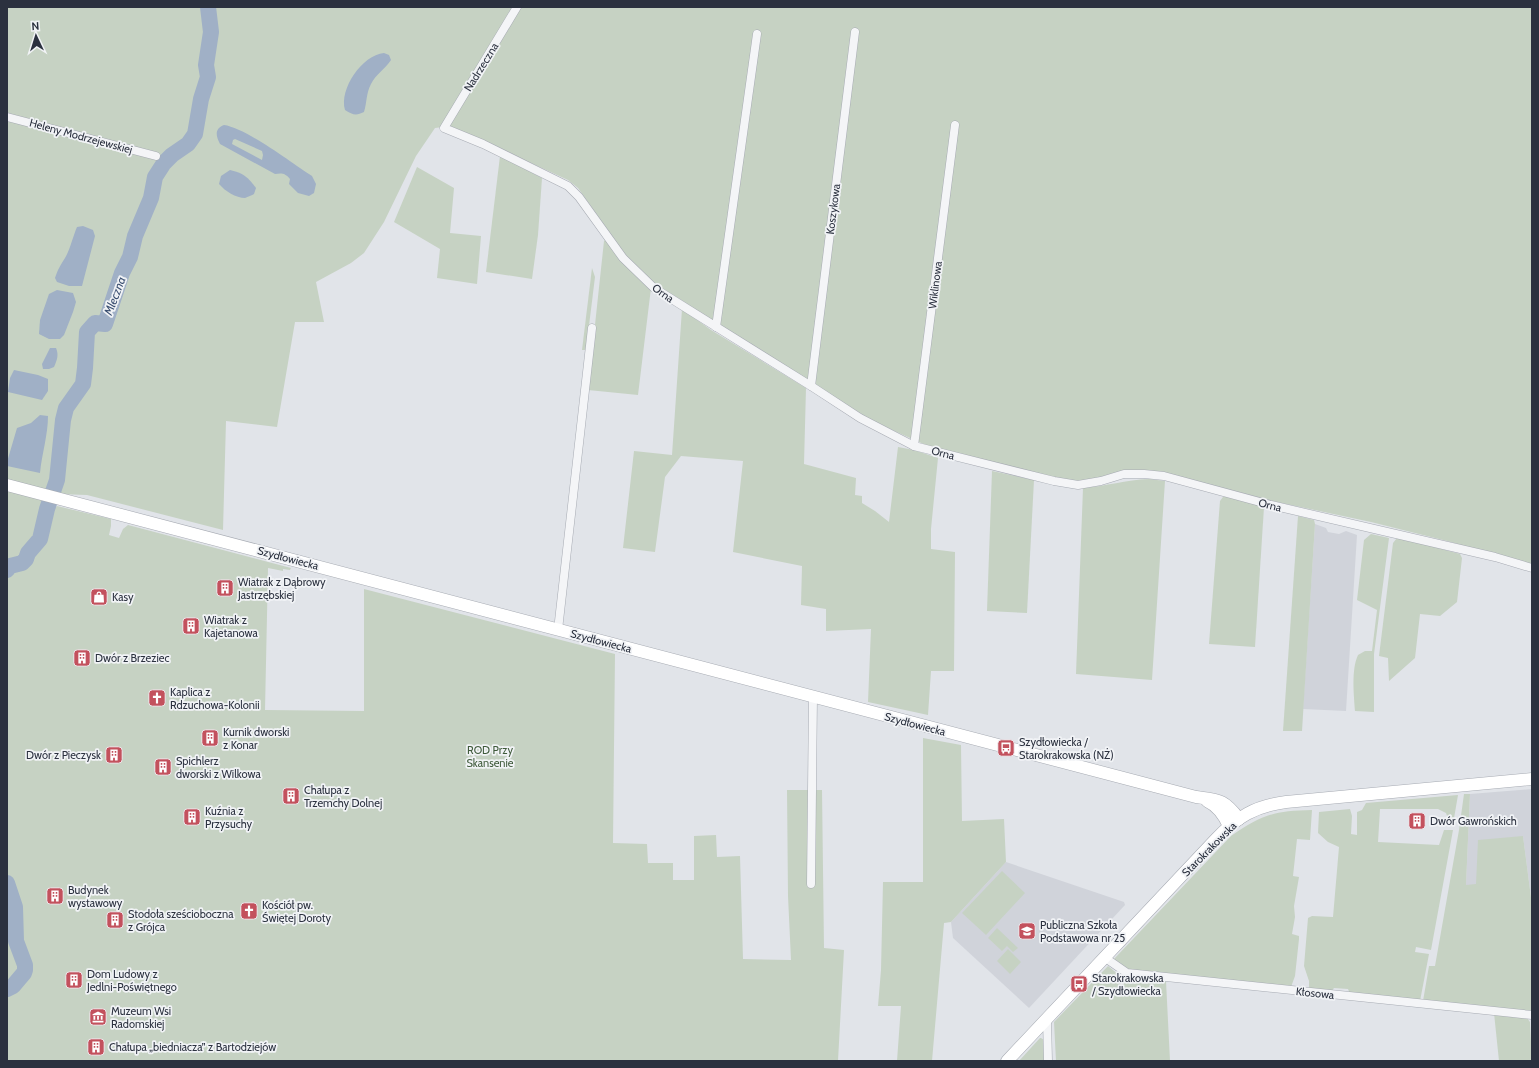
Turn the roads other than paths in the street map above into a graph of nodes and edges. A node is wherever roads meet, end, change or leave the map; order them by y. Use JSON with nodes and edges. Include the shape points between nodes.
{"nodes":[{"id":1,"x":517,"y":7,"type":"edge"},
{"id":2,"x":855,"y":32,"type":"dead end"},
{"id":3,"x":757,"y":34,"type":"dead end"},
{"id":4,"x":7,"y":117,"type":"edge"},
{"id":5,"x":955,"y":125,"type":"dead end"},
{"id":6,"x":444,"y":128,"type":"joint"},
{"id":7,"x":156,"y":156,"type":"dead end"},
{"id":8,"x":716,"y":327,"type":"junction"},
{"id":9,"x":592,"y":328,"type":"dead end"},
{"id":10,"x":811,"y":386,"type":"junction"},
{"id":11,"x":914,"y":446,"type":"junction"},
{"id":12,"x":7,"y":484,"type":"edge"},
{"id":13,"x":1532,"y":568,"type":"edge"},
{"id":14,"x":558,"y":630,"type":"junction"},
{"id":15,"x":813,"y":696,"type":"junction"},
{"id":16,"x":1532,"y":778,"type":"edge"},
{"id":17,"x":1196,"y":797,"type":"junction"},
{"id":18,"x":1239,"y":819,"type":"junction"},
{"id":19,"x":1229,"y":826,"type":"junction"},
{"id":20,"x":811,"y":884,"type":"dead end"},
{"id":21,"x":1104,"y":957,"type":"junction"},
{"id":22,"x":1532,"y":1015,"type":"edge"},
{"id":23,"x":1047,"y":1019,"type":"junction"},
{"id":24,"x":1007,"y":1061,"type":"edge"},
{"id":25,"x":1048,"y":1061,"type":"edge"}],
"edges":[{"from":1,"to":6,"type":"street","name":"Nadrzeczna"},
{"from":2,"to":10,"type":"street","name":"Koszykowa"},
{"from":3,"to":8,"type":"street"},
{"from":4,"to":7,"type":"street","name":"Heleny Modrzejewskiej"},
{"from":5,"to":11,"type":"street","name":"Wiklinowa"},
{"from":6,"to":8,"type":"street","name":"Orna","via":[[568,186],[579,197],[623,258],[654,288]]},
{"from":8,"to":10,"type":"street","name":"Orna"},
{"from":9,"to":14,"type":"street"},
{"from":10,"to":11,"type":"street","name":"Orna","via":[[860,418]]},
{"from":11,"to":13,"type":"street","name":"Orna","via":[[1047,480],[1078,485],[1124,474],[1164,476],[1271,505],[1496,557]]},
{"from":12,"to":14,"type":"street","name":"Szydłowiecka"},
{"from":14,"to":15,"type":"street","name":"Szydłowiecka"},
{"from":15,"to":17,"type":"street","name":"Szydłowiecka"},
{"from":15,"to":20,"type":"street"},
{"from":16,"to":18,"type":"street","name":"Starokrakowska","via":[[1286,802],[1260,807]]},
{"from":17,"to":18,"type":"street","name":"Szydłowiecka","via":[[1224,802]]},
{"from":17,"to":19,"type":"street","name":"Szydłowiecka","via":[[1217,807]]},
{"from":18,"to":19,"type":"street","name":"Starokrakowska"},
{"from":19,"to":21,"type":"street","name":"Starokrakowska"},
{"from":21,"to":22,"type":"street","name":"Kłosowa","via":[[1127,973]]},
{"from":21,"to":23,"type":"street","name":"Starokrakowska"},
{"from":23,"to":24,"type":"street","name":"Starokrakowska"},
{"from":23,"to":25,"type":"street"}]}
